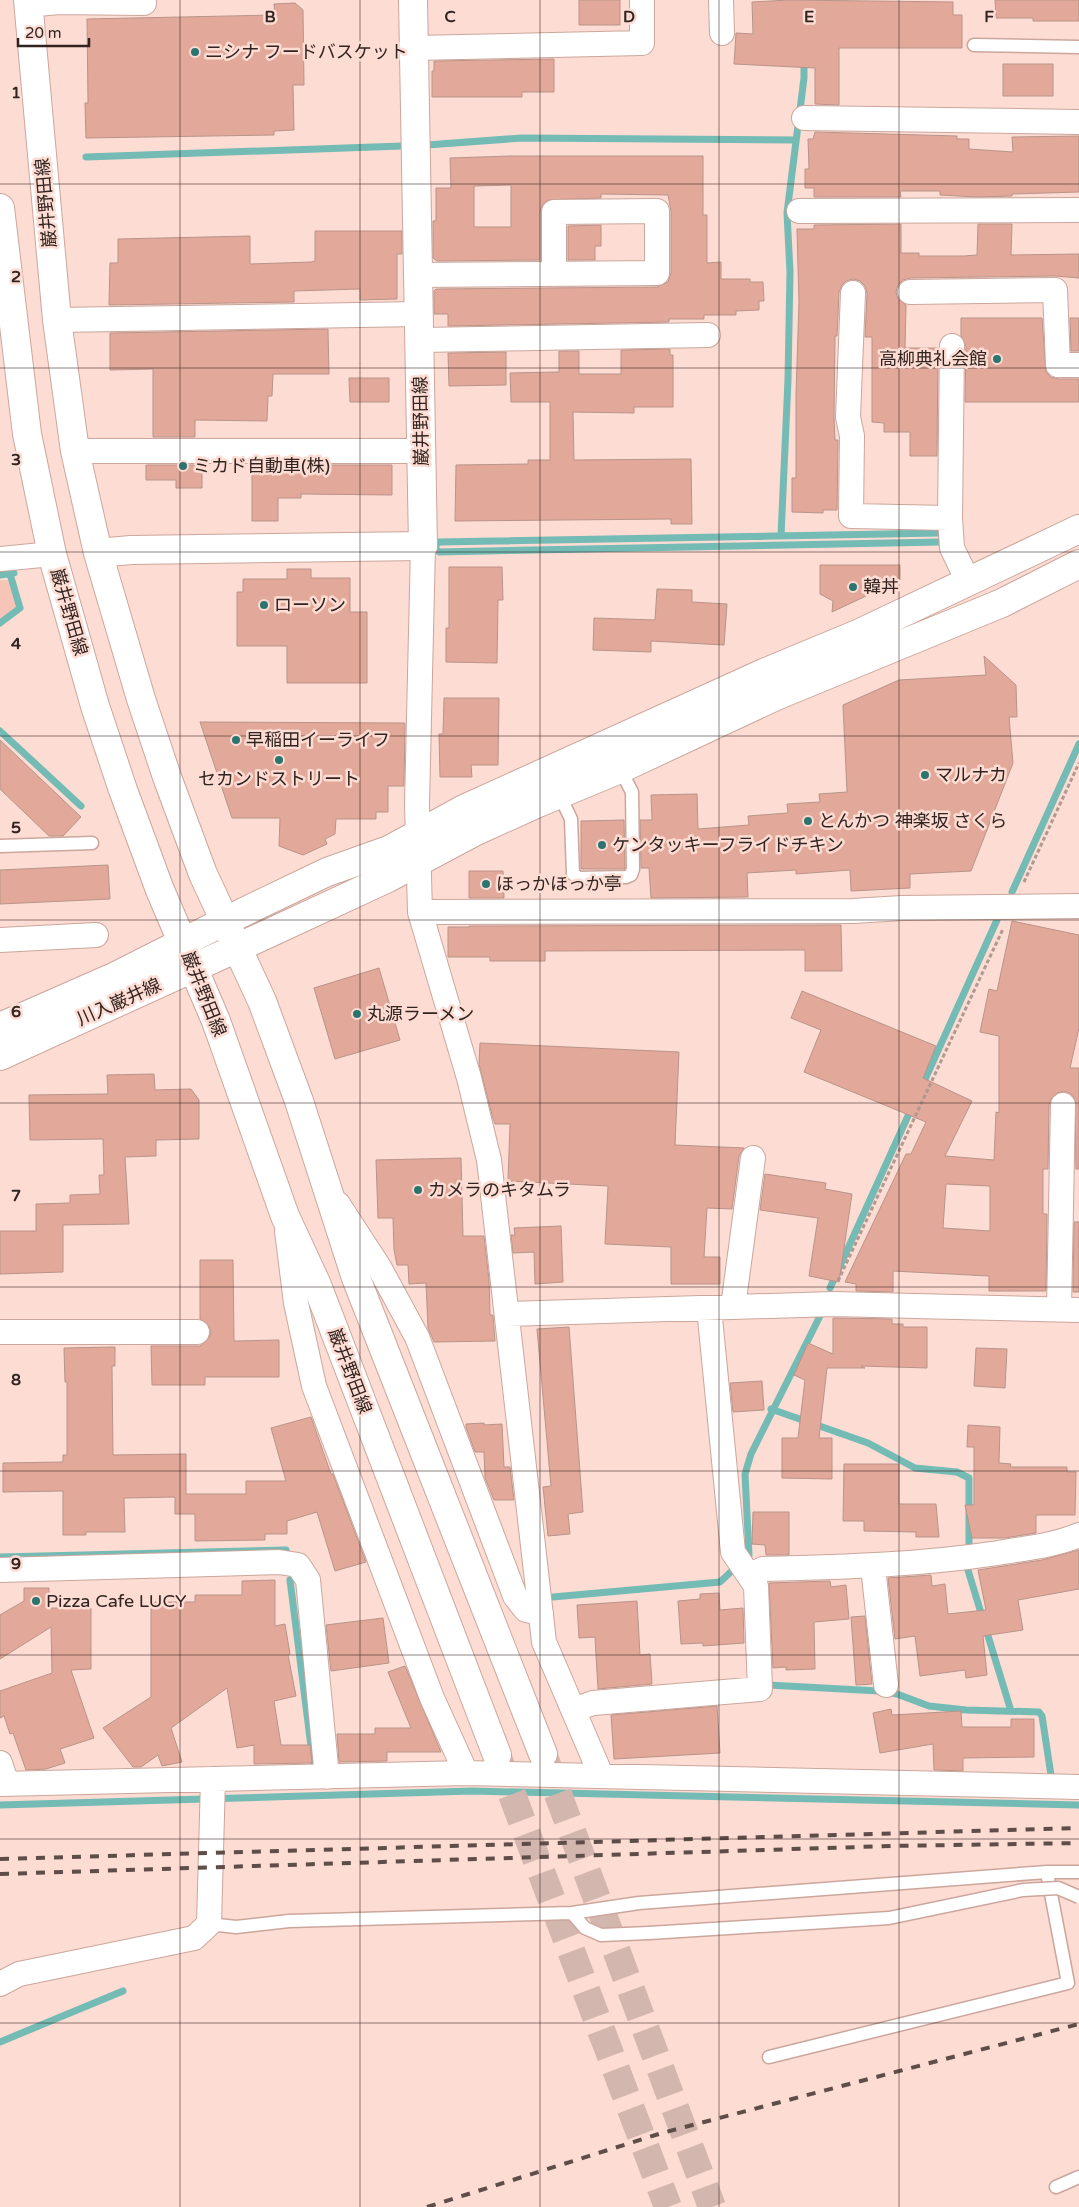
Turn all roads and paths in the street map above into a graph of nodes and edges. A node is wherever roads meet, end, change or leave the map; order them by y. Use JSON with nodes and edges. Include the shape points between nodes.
{"nodes":[{"id":1,"x":413,"y":0,"type":"edge"},
{"id":2,"x":642,"y":0,"type":"edge"},
{"id":3,"x":721,"y":0,"type":"edge"},
{"id":4,"x":28,"y":3,"type":"edge"},
{"id":5,"x":144,"y":3,"type":"dead end"},
{"id":6,"x":722,"y":33,"type":"dead end"},
{"id":7,"x":974,"y":45,"type":"dead end"},
{"id":8,"x":1079,"y":47,"type":"edge"},
{"id":9,"x":414,"y":48,"type":"junction"},
{"id":10,"x":804,"y":118,"type":"dead end"},
{"id":11,"x":1079,"y":122,"type":"edge"},
{"id":12,"x":0,"y":208,"type":"edge"},
{"id":13,"x":1079,"y":210,"type":"edge"},
{"id":14,"x":799,"y":211,"type":"dead end"},
{"id":15,"x":554,"y":274,"type":"junction"},
{"id":16,"x":418,"y":275,"type":"junction"},
{"id":17,"x":910,"y":292,"type":"dead end"},
{"id":18,"x":853,"y":293,"type":"dead end"},
{"id":19,"x":57,"y":320,"type":"junction"},
{"id":20,"x":419,"y":327,"type":"junction"},
{"id":21,"x":708,"y":335,"type":"dead end"},
{"id":22,"x":952,"y":346,"type":"dead end"},
{"id":23,"x":1079,"y":365,"type":"edge"},
{"id":24,"x":421,"y":450,"type":"junction"},
{"id":25,"x":75,"y":451,"type":"junction"},
{"id":26,"x":950,"y":518,"type":"junction"},
{"id":27,"x":1079,"y":529,"type":"edge"},
{"id":28,"x":423,"y":546,"type":"junction"},
{"id":29,"x":98,"y":553,"type":"junction"},
{"id":30,"x":52,"y":554,"type":"junction"},
{"id":31,"x":0,"y":559,"type":"edge"},
{"id":32,"x":1079,"y":564,"type":"edge"},
{"id":33,"x":968,"y":581,"type":"junction"},
{"id":34,"x":1002,"y":603,"type":"junction"},
{"id":35,"x":860,"y":633,"type":"junction"},
{"id":36,"x":766,"y":672,"type":"junction"},
{"id":37,"x":776,"y":696,"type":"junction"},
{"id":38,"x":1079,"y":763,"type":"edge"},
{"id":39,"x":620,"y":769,"type":"junction"},
{"id":40,"x":559,"y":794,"type":"junction"},
{"id":41,"x":418,"y":834,"type":"junction"},
{"id":42,"x":92,"y":843,"type":"dead end"},
{"id":43,"x":0,"y":846,"type":"edge"},
{"id":44,"x":418,"y":862,"type":"junction"},
{"id":45,"x":1079,"y":906,"type":"edge"},
{"id":46,"x":1013,"y":908,"type":"junction"},
{"id":47,"x":420,"y":912,"type":"junction"},
{"id":48,"x":225,"y":921,"type":"junction"},
{"id":49,"x":96,"y":934,"type":"dead end"},
{"id":50,"x":0,"y":940,"type":"edge"},
{"id":51,"x":182,"y":942,"type":"junction"},
{"id":52,"x":237,"y":948,"type":"junction"},
{"id":53,"x":193,"y":968,"type":"junction"},
{"id":54,"x":0,"y":1027,"type":"edge"},
{"id":55,"x":0,"y":1056,"type":"edge"},
{"id":56,"x":1063,"y":1105,"type":"dead end"},
{"id":57,"x":753,"y":1158,"type":"dead end"},
{"id":58,"x":328,"y":1188,"type":"junction"},
{"id":59,"x":285,"y":1216,"type":"junction"},
{"id":60,"x":833,"y":1304,"type":"junction"},
{"id":61,"x":721,"y":1308,"type":"junction"},
{"id":62,"x":1069,"y":1309,"type":"edge"},
{"id":63,"x":506,"y":1314,"type":"junction"},
{"id":64,"x":0,"y":1332,"type":"edge"},
{"id":65,"x":197,"y":1332,"type":"dead end"},
{"id":66,"x":1079,"y":1535,"type":"edge"},
{"id":67,"x":872,"y":1567,"type":"junction"},
{"id":68,"x":749,"y":1568,"type":"junction"},
{"id":69,"x":0,"y":1570,"type":"edge"},
{"id":70,"x":542,"y":1613,"type":"junction"},
{"id":71,"x":886,"y":1685,"type":"dead end"},
{"id":72,"x":573,"y":1710,"type":"junction"},
{"id":73,"x":543,"y":1754,"type":"tunnel mouth"},
{"id":74,"x":497,"y":1755,"type":"tunnel mouth"},
{"id":75,"x":466,"y":1773,"type":"junction"},
{"id":76,"x":601,"y":1775,"type":"junction"},
{"id":77,"x":2,"y":1777,"type":"edge"},
{"id":78,"x":327,"y":1777,"type":"junction"},
{"id":79,"x":1079,"y":1788,"type":"edge"},
{"id":80,"x":213,"y":1791,"type":"junction"},
{"id":81,"x":1047,"y":1872,"type":"junction"},
{"id":82,"x":1079,"y":1872,"type":"edge"},
{"id":83,"x":1079,"y":1897,"type":"edge"},
{"id":84,"x":572,"y":1913,"type":"junction"},
{"id":85,"x":209,"y":1924,"type":"junction"},
{"id":86,"x":0,"y":1984,"type":"edge"},
{"id":87,"x":770,"y":2056,"type":"dead end"},
{"id":88,"x":1079,"y":2177,"type":"edge"},
{"id":89,"x":1056,"y":2187,"type":"dead end"}],
"edges":[{"from":1,"to":9,"type":"main road","name":"巌井野田線"},
{"from":2,"to":9,"type":"street","via":[[642,43]]},
{"from":3,"to":6,"type":"street"},
{"from":4,"to":5,"type":"street"},
{"from":4,"to":19,"type":"main road","name":"巌井野田線"},
{"from":7,"to":8,"type":"lane"},
{"from":9,"to":16,"type":"main road","name":"巌井野田線"},
{"from":10,"to":11,"type":"street"},
{"from":12,"to":30,"type":"main road","name":"巌井野田線","via":[[27,434]]},
{"from":13,"to":14,"type":"street"},
{"from":15,"to":15,"type":"street","via":[[657,273],[657,211],[554,212]]},
{"from":15,"to":16,"type":"street"},
{"from":16,"to":20,"type":"main road","name":"巌井野田線"},
{"from":17,"to":23,"type":"street","via":[[1055,290],[1058,365]]},
{"from":18,"to":26,"type":"street","via":[[848,417],[852,436],[851,516]]},
{"from":19,"to":20,"type":"street"},
{"from":19,"to":25,"type":"main road","name":"巌井野田線"},
{"from":20,"to":21,"type":"street"},
{"from":20,"to":24,"type":"main road","name":"巌井野田線"},
{"from":22,"to":26,"type":"street"},
{"from":24,"to":25,"type":"street"},
{"from":24,"to":28,"type":"main road","name":"巌井野田線"},
{"from":25,"to":29,"type":"main road","name":"巌井野田線"},
{"from":26,"to":33,"type":"street","via":[[952,548]]},
{"from":27,"to":33,"type":"main road"},
{"from":28,"to":29,"type":"main road"},
{"from":28,"to":41,"type":"street"},
{"from":29,"to":48,"type":"main road","name":"巌井野田線","via":[[167,777],[203,874]]},
{"from":30,"to":31,"type":"street"},
{"from":30,"to":51,"type":"main road","name":"巌井野田線","via":[[95,706],[160,890]]},
{"from":32,"to":34,"type":"main road","name":"川入巌井線"},
{"from":33,"to":35,"type":"main road"},
{"from":34,"to":35,"type":"main road","via":[[996,588],[922,620]]},
{"from":34,"to":37,"type":"main road","name":"川入巌井線"},
{"from":35,"to":36,"type":"main road","name":"川入巌井線"},
{"from":36,"to":37,"type":"main road"},
{"from":36,"to":41,"type":"main road","name":"川入巌井線","via":[[464,809]]},
{"from":37,"to":39,"type":"main road","name":"川入巌井線"},
{"from":38,"to":46,"type":"path"},
{"from":39,"to":40,"type":"main road","name":"川入巌井線"},
{"from":39,"to":40,"type":"lane","via":[[632,792],[631,875],[579,878],[573,874],[571,819]]},
{"from":40,"to":44,"type":"main road","name":"川入巌井線","via":[[476,831]]},
{"from":41,"to":44,"type":"street"},
{"from":41,"to":48,"type":"main road","name":"川入巌井線","via":[[389,850],[328,872]]},
{"from":42,"to":43,"type":"lane"},
{"from":44,"to":47,"type":"street"},
{"from":44,"to":52,"type":"main road","name":"川入巌井線"},
{"from":45,"to":46,"type":"street"},
{"from":46,"to":47,"type":"street","via":[[807,912]]},
{"from":46,"to":60,"type":"path","via":[[834,1290]]},
{"from":47,"to":63,"type":"street","via":[[485,1141]]},
{"from":48,"to":51,"type":"main road","name":"川入巌井線"},
{"from":48,"to":52,"type":"main road","name":"巌井野田線"},
{"from":49,"to":50,"type":"street"},
{"from":51,"to":53,"type":"main road","name":"巌井野田線"},
{"from":51,"to":54,"type":"main road","name":"川入巌井線","via":[[116,976]]},
{"from":52,"to":53,"type":"main road","name":"川入巌井線"},
{"from":52,"to":58,"type":"main road","name":"巌井野田線","via":[[262,1001]]},
{"from":53,"to":55,"type":"main road","name":"川入巌井線"},
{"from":53,"to":59,"type":"main road","name":"巌井野田線","via":[[216,1021]]},
{"from":56,"to":62,"type":"street"},
{"from":57,"to":61,"type":"street"},
{"from":58,"to":70,"type":"street","via":[[379,1267],[417,1337],[515,1596],[526,1610]]},
{"from":58,"to":73,"type":"main road","name":"巌井野田線","via":[[356,1278]]},
{"from":59,"to":74,"type":"main road","name":"巌井野田線","via":[[317,1285]]},
{"from":59,"to":75,"type":"street","via":[[296,1303],[314,1386],[432,1698]]},
{"from":60,"to":61,"type":"street"},
{"from":60,"to":62,"type":"street"},
{"from":61,"to":63,"type":"street"},
{"from":61,"to":68,"type":"street","via":[[733,1552]]},
{"from":63,"to":70,"type":"street"},
{"from":64,"to":65,"type":"street"},
{"from":66,"to":67,"type":"street","via":[[1053,1544]]},
{"from":67,"to":68,"type":"street"},
{"from":67,"to":71,"type":"street"},
{"from":68,"to":72,"type":"street","via":[[756,1586],[760,1689],[593,1703]]},
{"from":69,"to":78,"type":"street","via":[[278,1562],[298,1565],[308,1580]]},
{"from":70,"to":72,"type":"street","via":[[544,1642]]},
{"from":72,"to":76,"type":"street"},
{"from":75,"to":76,"type":"street"},
{"from":75,"to":78,"type":"street"},
{"from":76,"to":79,"type":"street"},
{"from":77,"to":80,"type":"street"},
{"from":78,"to":80,"type":"street"},
{"from":80,"to":85,"type":"street"},
{"from":81,"to":82,"type":"lane"},
{"from":81,"to":84,"type":"lane","via":[[639,1902]]},
{"from":81,"to":87,"type":"lane","via":[[1068,1984]]},
{"from":83,"to":84,"type":"lane","bridge":true,"via":[[1058,1888],[1023,1890],[889,1918],[601,1935],[585,1928]]},
{"from":84,"to":85,"type":"lane","via":[[289,1922],[236,1927]]},
{"from":85,"to":86,"type":"street","via":[[194,1938],[19,1974]]},
{"from":88,"to":89,"type":"lane"}]}
